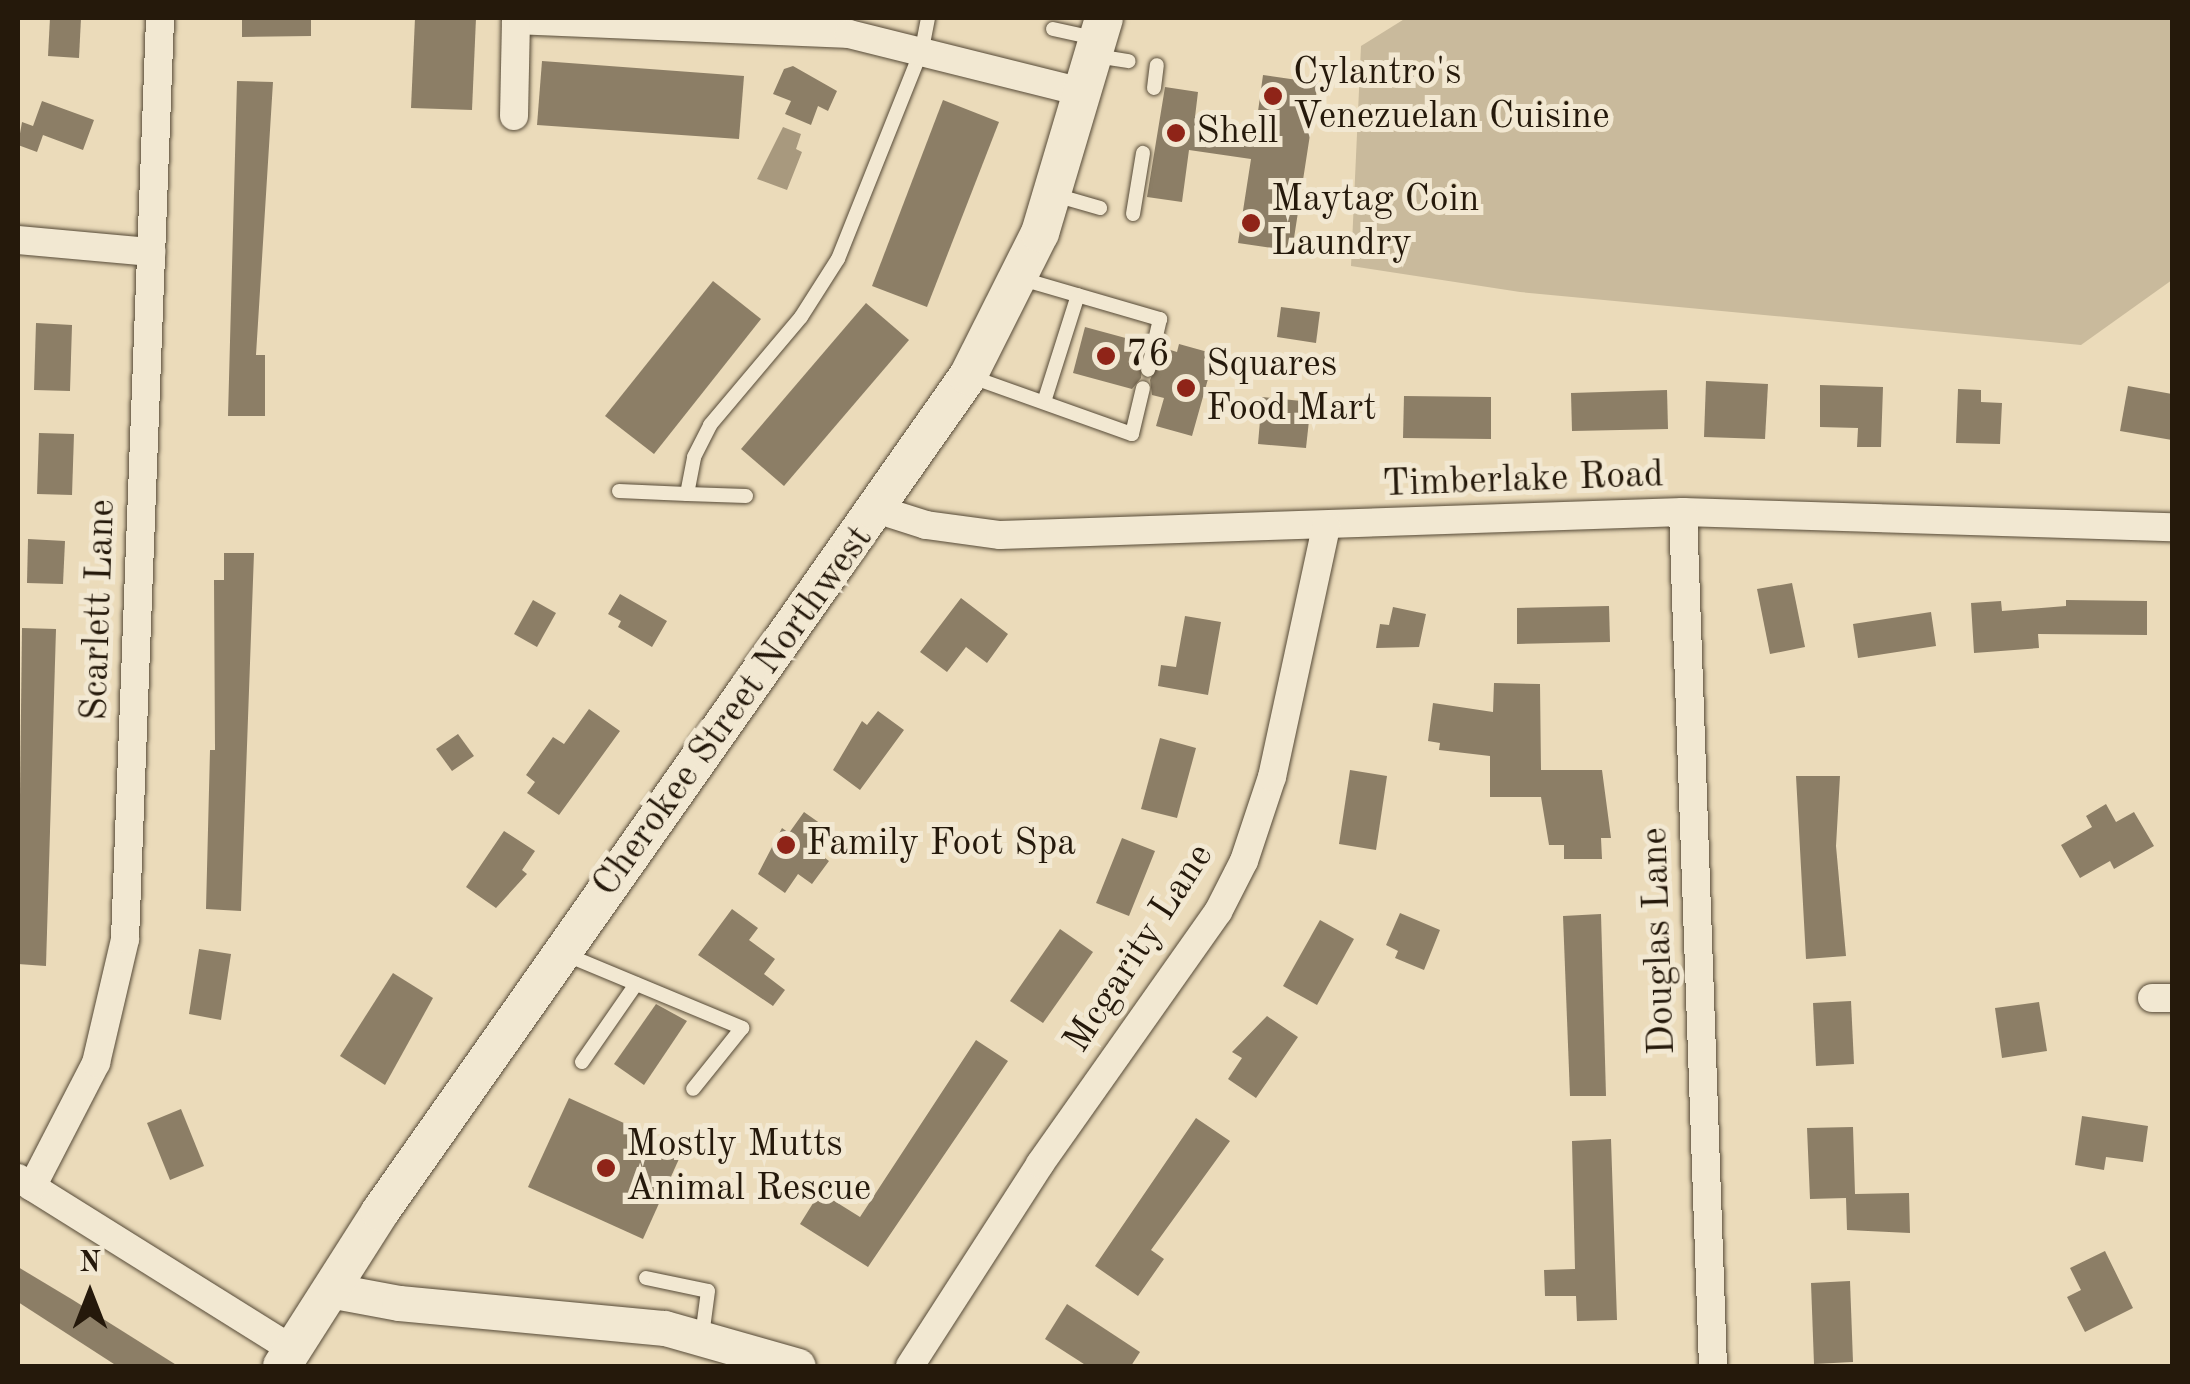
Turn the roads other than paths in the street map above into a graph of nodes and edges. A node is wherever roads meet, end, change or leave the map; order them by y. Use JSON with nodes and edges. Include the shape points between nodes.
{"nodes":[{"id":1,"x":160,"y":18,"type":"edge"},
{"id":2,"x":928,"y":18,"type":"edge"},
{"id":3,"x":516,"y":19,"type":"edge"},
{"id":4,"x":714,"y":21,"type":"edge"},
{"id":5,"x":1053,"y":29,"type":"dead end"},
{"id":6,"x":1107,"y":43,"type":"edge"},
{"id":7,"x":922,"y":50,"type":"junction"},
{"id":8,"x":1157,"y":65,"type":"dead end"},
{"id":9,"x":1154,"y":88,"type":"dead end"},
{"id":10,"x":1086,"y":93,"type":"junction"},
{"id":11,"x":514,"y":116,"type":"dead end"},
{"id":12,"x":1143,"y":152,"type":"dead end"},
{"id":13,"x":1055,"y":195,"type":"junction"},
{"id":14,"x":1100,"y":208,"type":"dead end"},
{"id":15,"x":1133,"y":214,"type":"dead end"},
{"id":16,"x":18,"y":240,"type":"edge"},
{"id":17,"x":151,"y":252,"type":"junction"},
{"id":18,"x":1021,"y":278,"type":"junction"},
{"id":19,"x":1078,"y":295,"type":"junction"},
{"id":20,"x":1148,"y":370,"type":"dead end"},
{"id":21,"x":968,"y":376,"type":"junction"},
{"id":22,"x":1143,"y":388,"type":"dead end"},
{"id":23,"x":1044,"y":402,"type":"junction"},
{"id":24,"x":618,"y":490,"type":"dead end"},
{"id":25,"x":687,"y":494,"type":"junction"},
{"id":26,"x":746,"y":496,"type":"dead end"},
{"id":27,"x":879,"y":510,"type":"junction"},
{"id":28,"x":1683,"y":512,"type":"junction"},
{"id":29,"x":1326,"y":526,"type":"junction"},
{"id":30,"x":2172,"y":526,"type":"edge"},
{"id":31,"x":561,"y":953,"type":"junction"},
{"id":32,"x":636,"y":984,"type":"junction"},
{"id":33,"x":582,"y":1062,"type":"dead end"},
{"id":34,"x":694,"y":1089,"type":"dead end"},
{"id":35,"x":25,"y":1183,"type":"edge"},
{"id":36,"x":646,"y":1278,"type":"dead end"},
{"id":37,"x":329,"y":1290,"type":"junction"},
{"id":38,"x":702,"y":1336,"type":"junction"},
{"id":39,"x":287,"y":1358,"type":"edge"},
{"id":40,"x":798,"y":1366,"type":"edge"},
{"id":41,"x":910,"y":1366,"type":"edge"},
{"id":42,"x":1713,"y":1366,"type":"edge"}],
"edges":[{"from":1,"to":17,"type":"street","name":"Scarlett Lane"},
{"from":2,"to":7,"type":"lane"},
{"from":3,"to":4,"type":"street"},
{"from":3,"to":11,"type":"street"},
{"from":4,"to":7,"type":"street","via":[[850,34]]},
{"from":5,"to":6,"type":"lane"},
{"from":6,"to":10,"type":"main road","name":"Cherokee Street Northwest"},
{"from":7,"to":10,"type":"street"},
{"from":7,"to":25,"type":"lane","via":[[838,259],[801,317],[710,425],[694,457]]},
{"from":8,"to":9,"type":"lane"},
{"from":10,"to":13,"type":"main road","name":"Cherokee Street Northwest"},
{"from":12,"to":15,"type":"lane"},
{"from":13,"to":14,"type":"lane"},
{"from":13,"to":18,"type":"main road","name":"Cherokee Street Northwest"},
{"from":16,"to":17,"type":"street"},
{"from":17,"to":35,"type":"street","name":"Scarlett Lane","via":[[125,939],[96,1063]]},
{"from":18,"to":19,"type":"lane"},
{"from":18,"to":21,"type":"main road","name":"Cherokee Street Northwest"},
{"from":19,"to":20,"type":"lane","via":[[1160,319]]},
{"from":19,"to":23,"type":"lane"},
{"from":21,"to":23,"type":"lane"},
{"from":21,"to":27,"type":"main road","name":"Cherokee Street Northwest"},
{"from":22,"to":23,"type":"lane","via":[[1132,434]]},
{"from":24,"to":25,"type":"lane"},
{"from":25,"to":26,"type":"lane"},
{"from":27,"to":29,"type":"street","name":"Timberlake Road","via":[[926,525],[1000,535]]},
{"from":27,"to":31,"type":"main road","name":"Cherokee Street Northwest"},
{"from":28,"to":29,"type":"street","name":"Timberlake Road"},
{"from":28,"to":30,"type":"street","name":"Timberlake Road"},
{"from":28,"to":42,"type":"street","name":"Douglas Lane"},
{"from":29,"to":41,"type":"street","name":"Mcgarity Lane","via":[[1272,777],[1244,861],[1218,912],[1040,1164]]},
{"from":31,"to":32,"type":"lane"},
{"from":31,"to":37,"type":"main road","name":"Cherokee Street Northwest"},
{"from":32,"to":33,"type":"lane"},
{"from":32,"to":34,"type":"lane","via":[[742,1028]]},
{"from":35,"to":39,"type":"street"},
{"from":36,"to":38,"type":"lane","via":[[708,1291]]},
{"from":37,"to":38,"type":"street"},
{"from":37,"to":39,"type":"main road","name":"Cherokee Street Northwest"},
{"from":38,"to":40,"type":"street"}]}
